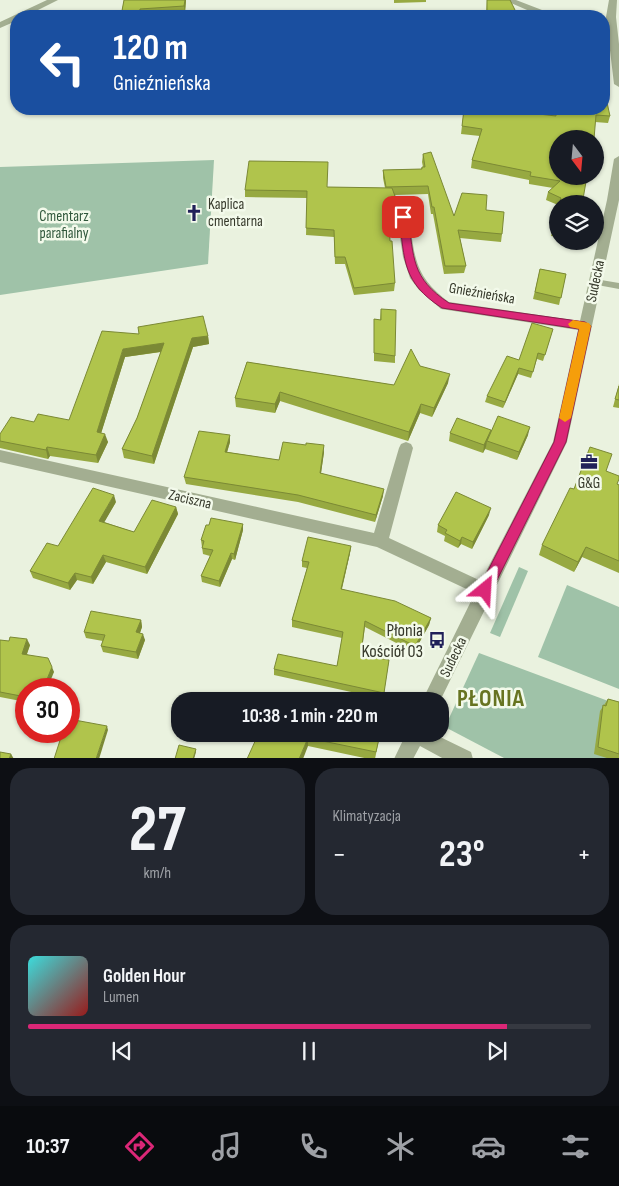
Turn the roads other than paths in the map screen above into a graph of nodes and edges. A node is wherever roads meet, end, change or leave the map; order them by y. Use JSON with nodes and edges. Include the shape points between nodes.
{"nodes":[{"id":1,"x":54,"y":0,"type":"edge"},
{"id":2,"x":508,"y":0,"type":"edge"},
{"id":3,"x":33,"y":10,"type":"edge"},
{"id":4,"x":532,"y":10,"type":"edge"},
{"id":5,"x":610,"y":34,"type":"edge"},
{"id":6,"x":619,"y":84,"type":"edge"},
{"id":7,"x":619,"y":159,"type":"edge"},
{"id":8,"x":403,"y":217,"type":"dead end"},
{"id":9,"x":595,"y":282,"type":"junction"},
{"id":10,"x":619,"y":286,"type":"edge"},
{"id":11,"x":585,"y":326,"type":"junction"},
{"id":12,"x":406,"y":448,"type":"dead end"},
{"id":13,"x":0,"y":456,"type":"edge"},
{"id":14,"x":380,"y":541,"type":"junction"},
{"id":15,"x":485,"y":590,"type":"junction"},
{"id":16,"x":436,"y":692,"type":"edge"},
{"id":17,"x":412,"y":742,"type":"edge"},
{"id":18,"x":432,"y":742,"type":"edge"},
{"id":19,"x":403,"y":758,"type":"edge"},
{"id":20,"x":464,"y":758,"type":"edge"}],
"edges":[{"from":1,"to":3,"type":"street"},
{"from":2,"to":4,"type":"street"},
{"from":5,"to":6,"type":"street"},
{"from":7,"to":9,"type":"street","name":"Sudecka"},
{"from":8,"to":11,"type":"street","name":"Gnieźnieńska","via":[[410,266],[416,279],[430,296],[446,306]]},
{"from":9,"to":10,"type":"lane"},
{"from":9,"to":11,"type":"street","name":"Sudecka"},
{"from":11,"to":15,"type":"street","name":"Sudecka","via":[[560,442]]},
{"from":12,"to":14,"type":"street"},
{"from":13,"to":14,"type":"street","name":"Zaciszna"},
{"from":14,"to":15,"type":"street","name":"Zaciszna"},
{"from":15,"to":16,"type":"street","name":"Sudecka"},
{"from":17,"to":19,"type":"street"},
{"from":18,"to":20,"type":"street"}]}
